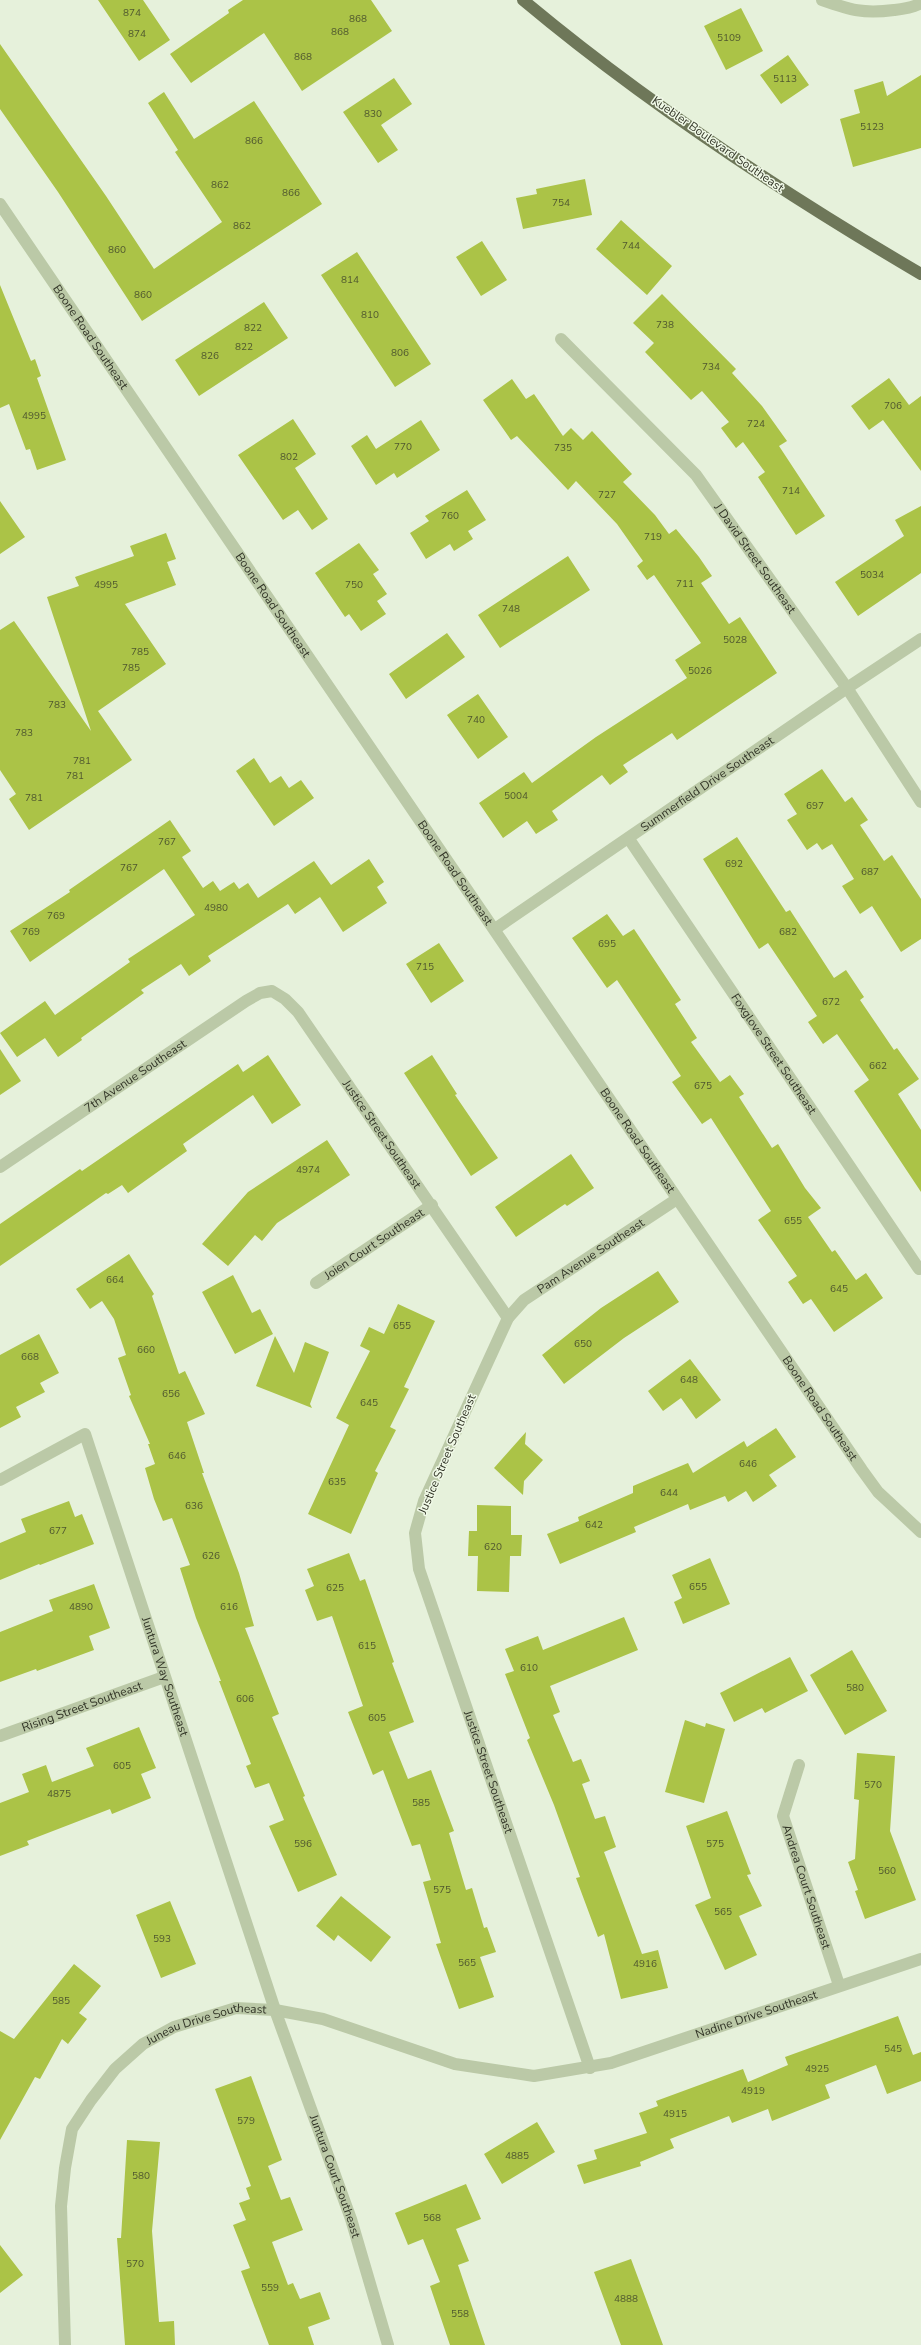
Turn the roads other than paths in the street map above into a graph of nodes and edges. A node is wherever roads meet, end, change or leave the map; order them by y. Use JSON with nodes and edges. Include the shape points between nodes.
{"nodes":[{"id":1,"x":523,"y":0,"type":"edge"},
{"id":2,"x":822,"y":0,"type":"edge"},
{"id":3,"x":921,"y":3,"type":"edge"},
{"id":4,"x":0,"y":204,"type":"edge"},
{"id":5,"x":921,"y":274,"type":"edge"},
{"id":6,"x":561,"y":339,"type":"dead end"},
{"id":7,"x":921,"y":639,"type":"edge"},
{"id":8,"x":847,"y":688,"type":"junction"},
{"id":9,"x":921,"y":802,"type":"edge"},
{"id":10,"x":629,"y":839,"type":"junction"},
{"id":11,"x":494,"y":930,"type":"junction"},
{"id":12,"x":272,"y":991,"type":"joint"},
{"id":13,"x":0,"y":1167,"type":"edge"},
{"id":14,"x":677,"y":1199,"type":"junction"},
{"id":15,"x":432,"y":1205,"type":"junction"},
{"id":16,"x":919,"y":1269,"type":"dead end"},
{"id":17,"x":316,"y":1283,"type":"dead end"},
{"id":18,"x":508,"y":1318,"type":"junction"},
{"id":19,"x":0,"y":1480,"type":"edge"},
{"id":20,"x":921,"y":1532,"type":"edge"},
{"id":21,"x":164,"y":1676,"type":"junction"},
{"id":22,"x":0,"y":1736,"type":"edge"},
{"id":23,"x":799,"y":1765,"type":"dead end"},
{"id":24,"x":921,"y":1959,"type":"edge"},
{"id":25,"x":839,"y":1985,"type":"junction"},
{"id":26,"x":275,"y":2010,"type":"junction"},
{"id":27,"x":590,"y":2068,"type":"junction"},
{"id":28,"x":65,"y":2345,"type":"edge"},
{"id":29,"x":388,"y":2345,"type":"edge"}],
"edges":[{"from":1,"to":5,"type":"main road","name":"Kuebler Boulevard Southeast","via":[[699,133],[859,238]]},
{"from":2,"to":3,"type":"street","via":[[854,11],[869,13],[902,9]]},
{"from":4,"to":11,"type":"street","name":"Boone Road Southeast"},
{"from":6,"to":8,"type":"street","name":"J David Street Southeast","via":[[696,475]]},
{"from":7,"to":8,"type":"street","name":"Summerfield Drive Southeast"},
{"from":8,"to":9,"type":"street","name":"J David Street Southeast"},
{"from":8,"to":10,"type":"street","name":"Summerfield Drive Southeast"},
{"from":10,"to":11,"type":"street","name":"Summerfield Drive Southeast"},
{"from":10,"to":16,"type":"street","name":"Foxglove Street Southeast"},
{"from":11,"to":14,"type":"street","name":"Boone Road Southeast"},
{"from":12,"to":13,"type":"street","name":"7th Avenue Southeast","via":[[260,993],[246,1001]]},
{"from":12,"to":15,"type":"street","name":"Justice Street Southeast","via":[[298,1012]]},
{"from":14,"to":18,"type":"street","name":"Pam Avenue Southeast","via":[[524,1300]]},
{"from":14,"to":20,"type":"street","name":"Boone Road Southeast","via":[[878,1492]]},
{"from":15,"to":17,"type":"street","name":"Joien Court Southeast"},
{"from":15,"to":18,"type":"street","name":"Justice Street Southeast"},
{"from":18,"to":27,"type":"street","name":"Justice Street Southeast","via":[[424,1501],[415,1533],[419,1570]]},
{"from":19,"to":21,"type":"street","name":"Juntura Way Southeast","via":[[85,1434]]},
{"from":21,"to":22,"type":"street","name":"Rising Street Southeast"},
{"from":21,"to":26,"type":"street","name":"Juntura Way Southeast"},
{"from":23,"to":25,"type":"street","name":"Andrea Court Southeast","via":[[783,1816]]},
{"from":24,"to":25,"type":"street","name":"Nadine Drive Southeast"},
{"from":25,"to":27,"type":"street","name":"Nadine Drive Southeast"},
{"from":26,"to":27,"type":"street","name":"Juneau Drive Southeast","via":[[323,2019],[455,2064],[534,2076]]},
{"from":26,"to":28,"type":"street","name":"Juneau Drive Southeast","via":[[236,2008],[174,2027],[143,2044],[121,2064],[91,2100],[72,2129],[61,2206]]},
{"from":26,"to":29,"type":"street","name":"Juntura Court Southeast","via":[[351,2219]]}]}
